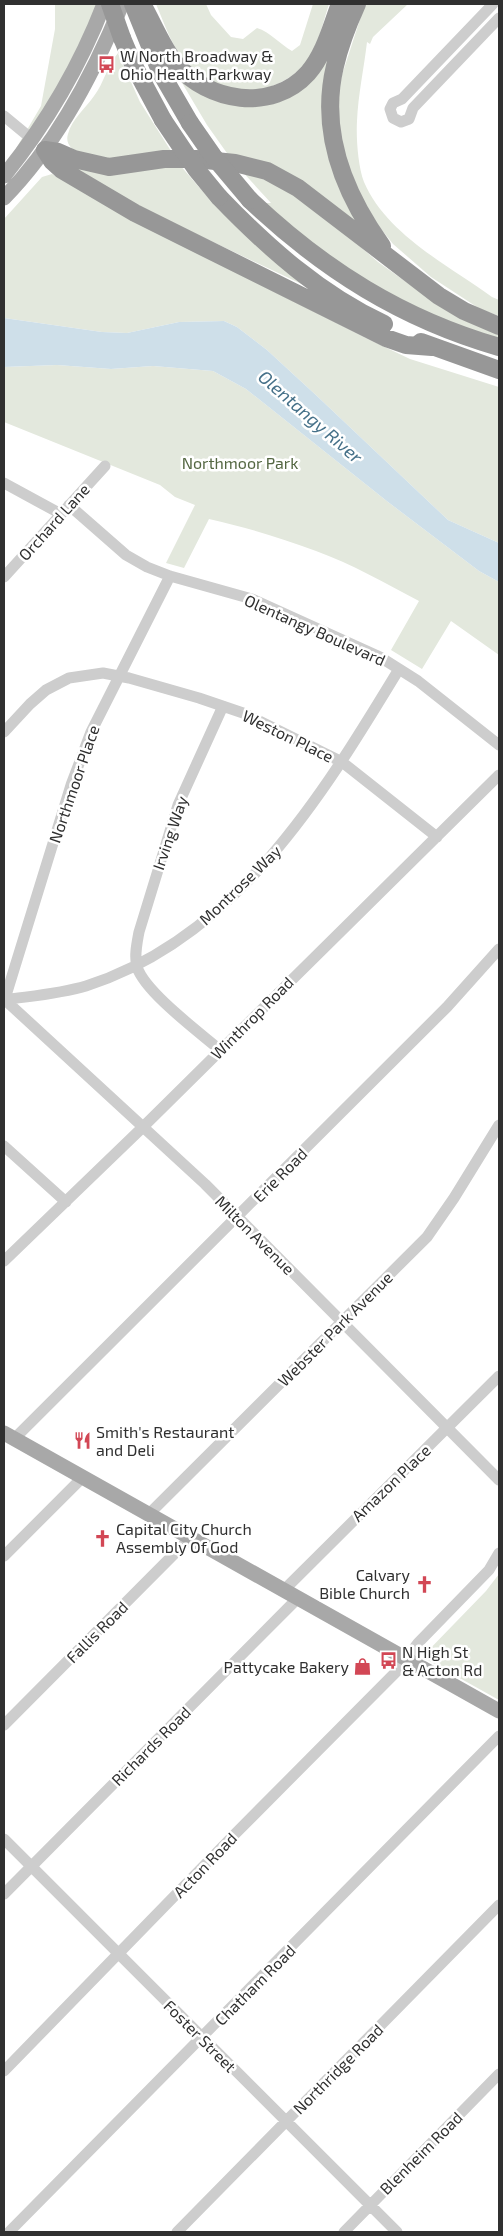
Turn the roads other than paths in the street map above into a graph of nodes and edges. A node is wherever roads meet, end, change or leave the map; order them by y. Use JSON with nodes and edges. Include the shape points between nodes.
{"nodes":[{"id":1,"x":104,"y":4,"type":"edge"},
{"id":2,"x":110,"y":4,"type":"edge"},
{"id":3,"x":340,"y":4,"type":"edge"},
{"id":4,"x":357,"y":4,"type":"edge"},
{"id":5,"x":493,"y":4,"type":"edge"},
{"id":6,"x":133,"y":5,"type":"edge"},
{"id":7,"x":499,"y":18,"type":"edge"},
{"id":8,"x":4,"y":116,"type":"edge"},
{"id":9,"x":39,"y":145,"type":"junction"},
{"id":10,"x":4,"y":176,"type":"edge"},
{"id":11,"x":4,"y":198,"type":"edge"},
{"id":12,"x":394,"y":263,"type":"junction"},
{"id":13,"x":499,"y":326,"type":"edge"},
{"id":14,"x":432,"y":347,"type":"junction"},
{"id":15,"x":499,"y":347,"type":"edge"},
{"id":16,"x":499,"y":370,"type":"edge"},
{"id":17,"x":105,"y":466,"type":"dead end"},
{"id":18,"x":4,"y":484,"type":"edge"},
{"id":19,"x":70,"y":506,"type":"junction"},
{"id":20,"x":61,"y":514,"type":"junction"},
{"id":21,"x":170,"y":576,"type":"junction"},
{"id":22,"x":4,"y":577,"type":"edge"},
{"id":23,"x":399,"y":670,"type":"junction"},
{"id":24,"x":118,"y":676,"type":"junction"},
{"id":25,"x":223,"y":706,"type":"junction"},
{"id":26,"x":4,"y":732,"type":"edge"},
{"id":27,"x":499,"y":745,"type":"edge"},
{"id":28,"x":342,"y":762,"type":"junction"},
{"id":29,"x":499,"y":775,"type":"edge"},
{"id":30,"x":437,"y":837,"type":"junction"},
{"id":31,"x":499,"y":949,"type":"edge"},
{"id":32,"x":137,"y":966,"type":"junction"},
{"id":33,"x":4,"y":1000,"type":"edge"},
{"id":34,"x":220,"y":1050,"type":"junction"},
{"id":35,"x":499,"y":1125,"type":"edge"},
{"id":36,"x":144,"y":1126,"type":"junction"},
{"id":37,"x":4,"y":1146,"type":"edge"},
{"id":38,"x":66,"y":1202,"type":"junction"},
{"id":39,"x":237,"y":1217,"type":"junction"},
{"id":40,"x":4,"y":1261,"type":"edge"},
{"id":41,"x":342,"y":1323,"type":"junction"},
{"id":42,"x":499,"y":1376,"type":"edge"},
{"id":43,"x":447,"y":1428,"type":"junction"},
{"id":44,"x":9,"y":1436,"type":"edge"},
{"id":45,"x":83,"y":1477,"type":"junction"},
{"id":46,"x":499,"y":1480,"type":"edge"},
{"id":47,"x":148,"y":1514,"type":"junction"},
{"id":48,"x":190,"y":1538,"type":"junction"},
{"id":49,"x":499,"y":1553,"type":"edge"},
{"id":50,"x":4,"y":1556,"type":"edge"},
{"id":51,"x":284,"y":1590,"type":"junction"},
{"id":52,"x":298,"y":1598,"type":"junction"},
{"id":53,"x":407,"y":1659,"type":"junction"},
{"id":54,"x":499,"y":1711,"type":"edge"},
{"id":55,"x":4,"y":1725,"type":"edge"},
{"id":56,"x":499,"y":1736,"type":"edge"},
{"id":57,"x":4,"y":1838,"type":"edge"},
{"id":58,"x":31,"y":1866,"type":"junction"},
{"id":59,"x":4,"y":1894,"type":"edge"},
{"id":60,"x":499,"y":1905,"type":"edge"},
{"id":61,"x":118,"y":1954,"type":"junction"},
{"id":62,"x":202,"y":2038,"type":"junction"},
{"id":63,"x":4,"y":2071,"type":"edge"},
{"id":64,"x":499,"y":2074,"type":"edge"},
{"id":65,"x":286,"y":2122,"type":"junction"},
{"id":66,"x":370,"y":2205,"type":"junction"},
{"id":67,"x":9,"y":2232,"type":"edge"},
{"id":68,"x":177,"y":2232,"type":"edge"},
{"id":69,"x":344,"y":2232,"type":"edge"},
{"id":70,"x":397,"y":2232,"type":"edge"}],
"edges":[{"from":1,"to":9,"type":"main road"},
{"from":2,"to":14,"type":"highway","bridge":true,"via":[[133,64],[163,120],[219,197],[282,258],[328,292],[374,320]]},
{"from":3,"to":6,"type":"highway","via":[[324,47],[300,81],[280,93],[250,98],[211,91],[182,71]]},
{"from":4,"to":12,"type":"highway","via":[[334,67],[331,114],[334,149],[353,203]]},
{"from":5,"to":7,"type":"street","via":[[402,99],[393,103],[390,109],[393,118],[401,122],[409,119],[413,108]]},
{"from":6,"to":9,"type":"main road","via":[[84,84]]},
{"from":6,"to":15,"type":"highway","bridge":true,"via":[[161,73],[190,123],[250,200],[310,252],[362,288],[440,327]]},
{"from":8,"to":9,"type":"street"},
{"from":9,"to":10,"type":"main road"},
{"from":9,"to":11,"type":"main road"},
{"from":9,"to":12,"type":"highway","via":[[108,168],[164,159],[196,159],[259,168],[298,188]]},
{"from":9,"to":14,"type":"highway","via":[[62,170],[135,213],[386,338],[406,345]]},
{"from":12,"to":13,"type":"highway","via":[[438,296]]},
{"from":14,"to":16,"type":"highway"},
{"from":17,"to":19,"type":"street","name":"Orchard Lane"},
{"from":18,"to":20,"type":"street"},
{"from":19,"to":20,"type":"street","name":"Orchard Lane"},
{"from":19,"to":21,"type":"street","name":"Olentangy Boulevard","via":[[126,555]]},
{"from":20,"to":22,"type":"street","name":"Orchard Lane"},
{"from":21,"to":23,"type":"street","name":"Olentangy Boulevard","via":[[252,599],[380,657]]},
{"from":21,"to":24,"type":"street","name":"Northmoor Place"},
{"from":23,"to":27,"type":"street","name":"Olentangy Boulevard","via":[[418,681]]},
{"from":23,"to":28,"type":"street","name":"Montrose Way"},
{"from":24,"to":25,"type":"street","name":"Weston Place"},
{"from":24,"to":26,"type":"street","name":"Weston Place","via":[[86,674],[58,683],[30,704]]},
{"from":24,"to":33,"type":"street","name":"Northmoor Place","via":[[91,732],[71,785]]},
{"from":25,"to":28,"type":"street","name":"Weston Place"},
{"from":25,"to":32,"type":"street","name":"Irving Way","via":[[193,768],[166,839],[139,932]]},
{"from":28,"to":30,"type":"street","name":"Weston Place"},
{"from":28,"to":32,"type":"street","name":"Montrose Way","via":[[291,834],[258,871],[199,925]]},
{"from":29,"to":30,"type":"street","name":"Winthrop Road"},
{"from":30,"to":34,"type":"street","name":"Winthrop Road"},
{"from":31,"to":39,"type":"street","name":"Erie Road","via":[[447,1007]]},
{"from":32,"to":33,"type":"street","name":"Montrose Way","via":[[85,986]]},
{"from":32,"to":34,"type":"street","via":[[150,987]]},
{"from":33,"to":36,"type":"street","name":"Milton Avenue"},
{"from":34,"to":36,"type":"street","name":"Winthrop Road"},
{"from":35,"to":41,"type":"street","name":"Webster Park Avenue","via":[[427,1236]]},
{"from":36,"to":38,"type":"street","name":"Winthrop Road"},
{"from":36,"to":39,"type":"street","name":"Milton Avenue"},
{"from":37,"to":38,"type":"street"},
{"from":38,"to":40,"type":"street","name":"Winthrop Road"},
{"from":39,"to":41,"type":"street","name":"Milton Avenue"},
{"from":39,"to":44,"type":"street","name":"Erie Road"},
{"from":41,"to":43,"type":"street","name":"Milton Avenue"},
{"from":41,"to":47,"type":"street","name":"Webster Park Avenue"},
{"from":42,"to":43,"type":"street","name":"Amazon Place"},
{"from":43,"to":46,"type":"street","name":"Milton Avenue"},
{"from":43,"to":51,"type":"street","name":"Amazon Place"},
{"from":44,"to":45,"type":"main road"},
{"from":45,"to":47,"type":"main road"},
{"from":45,"to":50,"type":"street"},
{"from":47,"to":48,"type":"main road"},
{"from":48,"to":51,"type":"main road"},
{"from":48,"to":55,"type":"street","name":"Fallis Road"},
{"from":49,"to":53,"type":"street","name":"Acton Road","via":[[489,1570],[418,1643]]},
{"from":51,"to":52,"type":"main road"},
{"from":52,"to":53,"type":"main road"},
{"from":52,"to":58,"type":"street","name":"Richards Road"},
{"from":53,"to":54,"type":"main road"},
{"from":53,"to":61,"type":"street","name":"Acton Road"},
{"from":56,"to":62,"type":"street","name":"Chatham Road"},
{"from":57,"to":58,"type":"street","name":"Foster Street"},
{"from":58,"to":59,"type":"street","name":"Richards Road"},
{"from":58,"to":61,"type":"street","name":"Foster Street"},
{"from":60,"to":65,"type":"street","name":"Northridge Road"},
{"from":61,"to":62,"type":"street","name":"Foster Street"},
{"from":61,"to":63,"type":"street","name":"Acton Road"},
{"from":62,"to":65,"type":"street","name":"Foster Street"},
{"from":62,"to":67,"type":"street","name":"Chatham Road"},
{"from":64,"to":66,"type":"street","name":"Blenheim Road"},
{"from":65,"to":66,"type":"street","name":"Foster Street"},
{"from":65,"to":68,"type":"street","name":"Northridge Road"},
{"from":66,"to":69,"type":"street","name":"Blenheim Road"},
{"from":66,"to":70,"type":"street","name":"Foster Street"}]}
